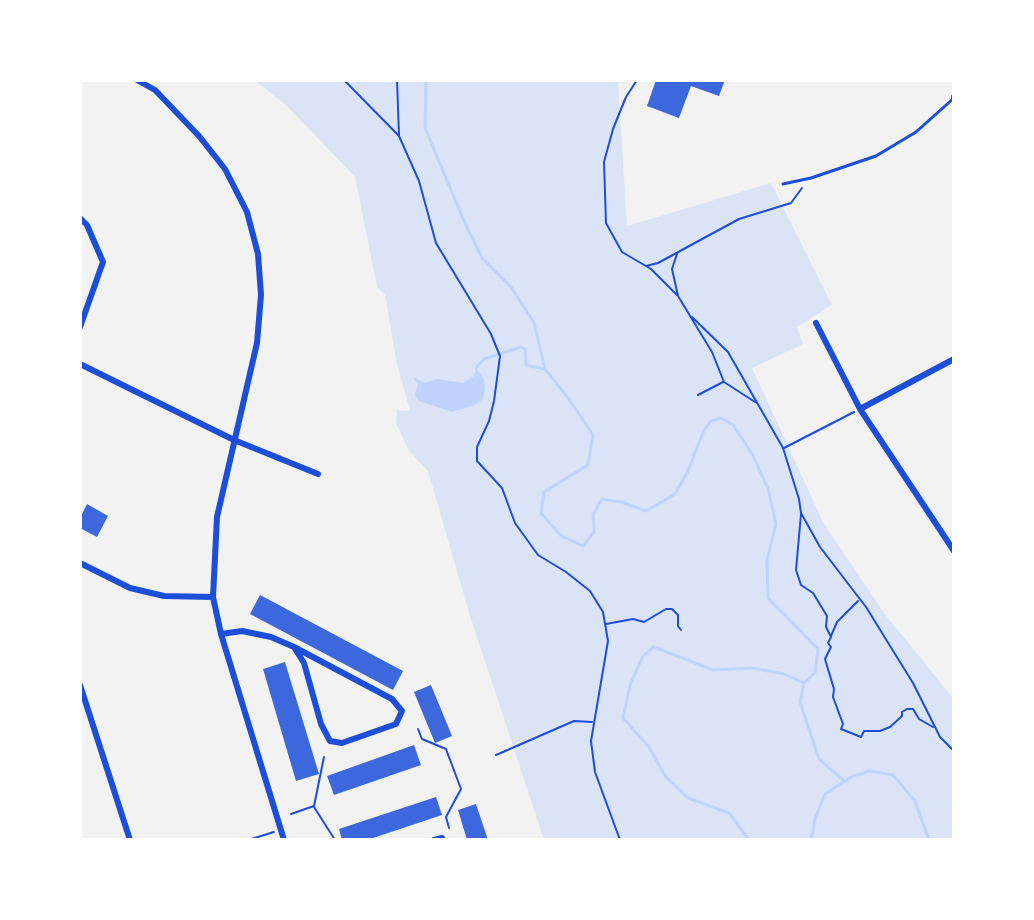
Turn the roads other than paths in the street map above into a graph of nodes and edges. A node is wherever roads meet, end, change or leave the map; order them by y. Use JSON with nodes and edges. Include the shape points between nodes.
{"nodes":[{"id":1,"x":137,"y":80,"type":"edge"},
{"id":2,"x":954,"y":98,"type":"edge"},
{"id":3,"x":783,"y":184,"type":"dead end"},
{"id":4,"x":80,"y":218,"type":"edge"},
{"id":5,"x":816,"y":323,"type":"dead end"},
{"id":6,"x":80,"y":327,"type":"edge"},
{"id":7,"x":954,"y":359,"type":"edge"},
{"id":8,"x":80,"y":364,"type":"edge"},
{"id":9,"x":860,"y":409,"type":"junction"},
{"id":10,"x":234,"y":440,"type":"junction"},
{"id":11,"x":318,"y":474,"type":"dead end"},
{"id":12,"x":954,"y":551,"type":"edge"},
{"id":13,"x":80,"y":563,"type":"edge"},
{"id":14,"x":213,"y":597,"type":"junction"},
{"id":15,"x":221,"y":634,"type":"junction"},
{"id":16,"x":294,"y":647,"type":"junction"},
{"id":17,"x":80,"y":685,"type":"edge"},
{"id":18,"x":130,"y":840,"type":"edge"},
{"id":19,"x":284,"y":840,"type":"edge"},
{"id":20,"x":434,"y":840,"type":"edge"},
{"id":21,"x":442,"y":840,"type":"edge"}],
"edges":[{"from":1,"to":10,"type":"street","via":[[155,90],[199,136],[225,169],[247,212],[261,295],[257,343]]},
{"from":2,"to":3,"type":"lane","via":[[916,132],[876,156]]},
{"from":4,"to":6,"type":"street","via":[[103,262]]},
{"from":5,"to":9,"type":"street"},
{"from":7,"to":9,"type":"street"},
{"from":8,"to":10,"type":"street"},
{"from":9,"to":12,"type":"street"},
{"from":10,"to":11,"type":"street"},
{"from":10,"to":14,"type":"street","via":[[217,517]]},
{"from":13,"to":14,"type":"street","via":[[130,588],[164,596]]},
{"from":14,"to":15,"type":"street"},
{"from":15,"to":16,"type":"street","via":[[242,631]]},
{"from":15,"to":19,"type":"street"},
{"from":16,"to":16,"type":"street","via":[[330,741],[342,743],[396,724],[402,711],[392,699]]},
{"from":17,"to":18,"type":"street"},
{"from":20,"to":21,"type":"street"}]}
